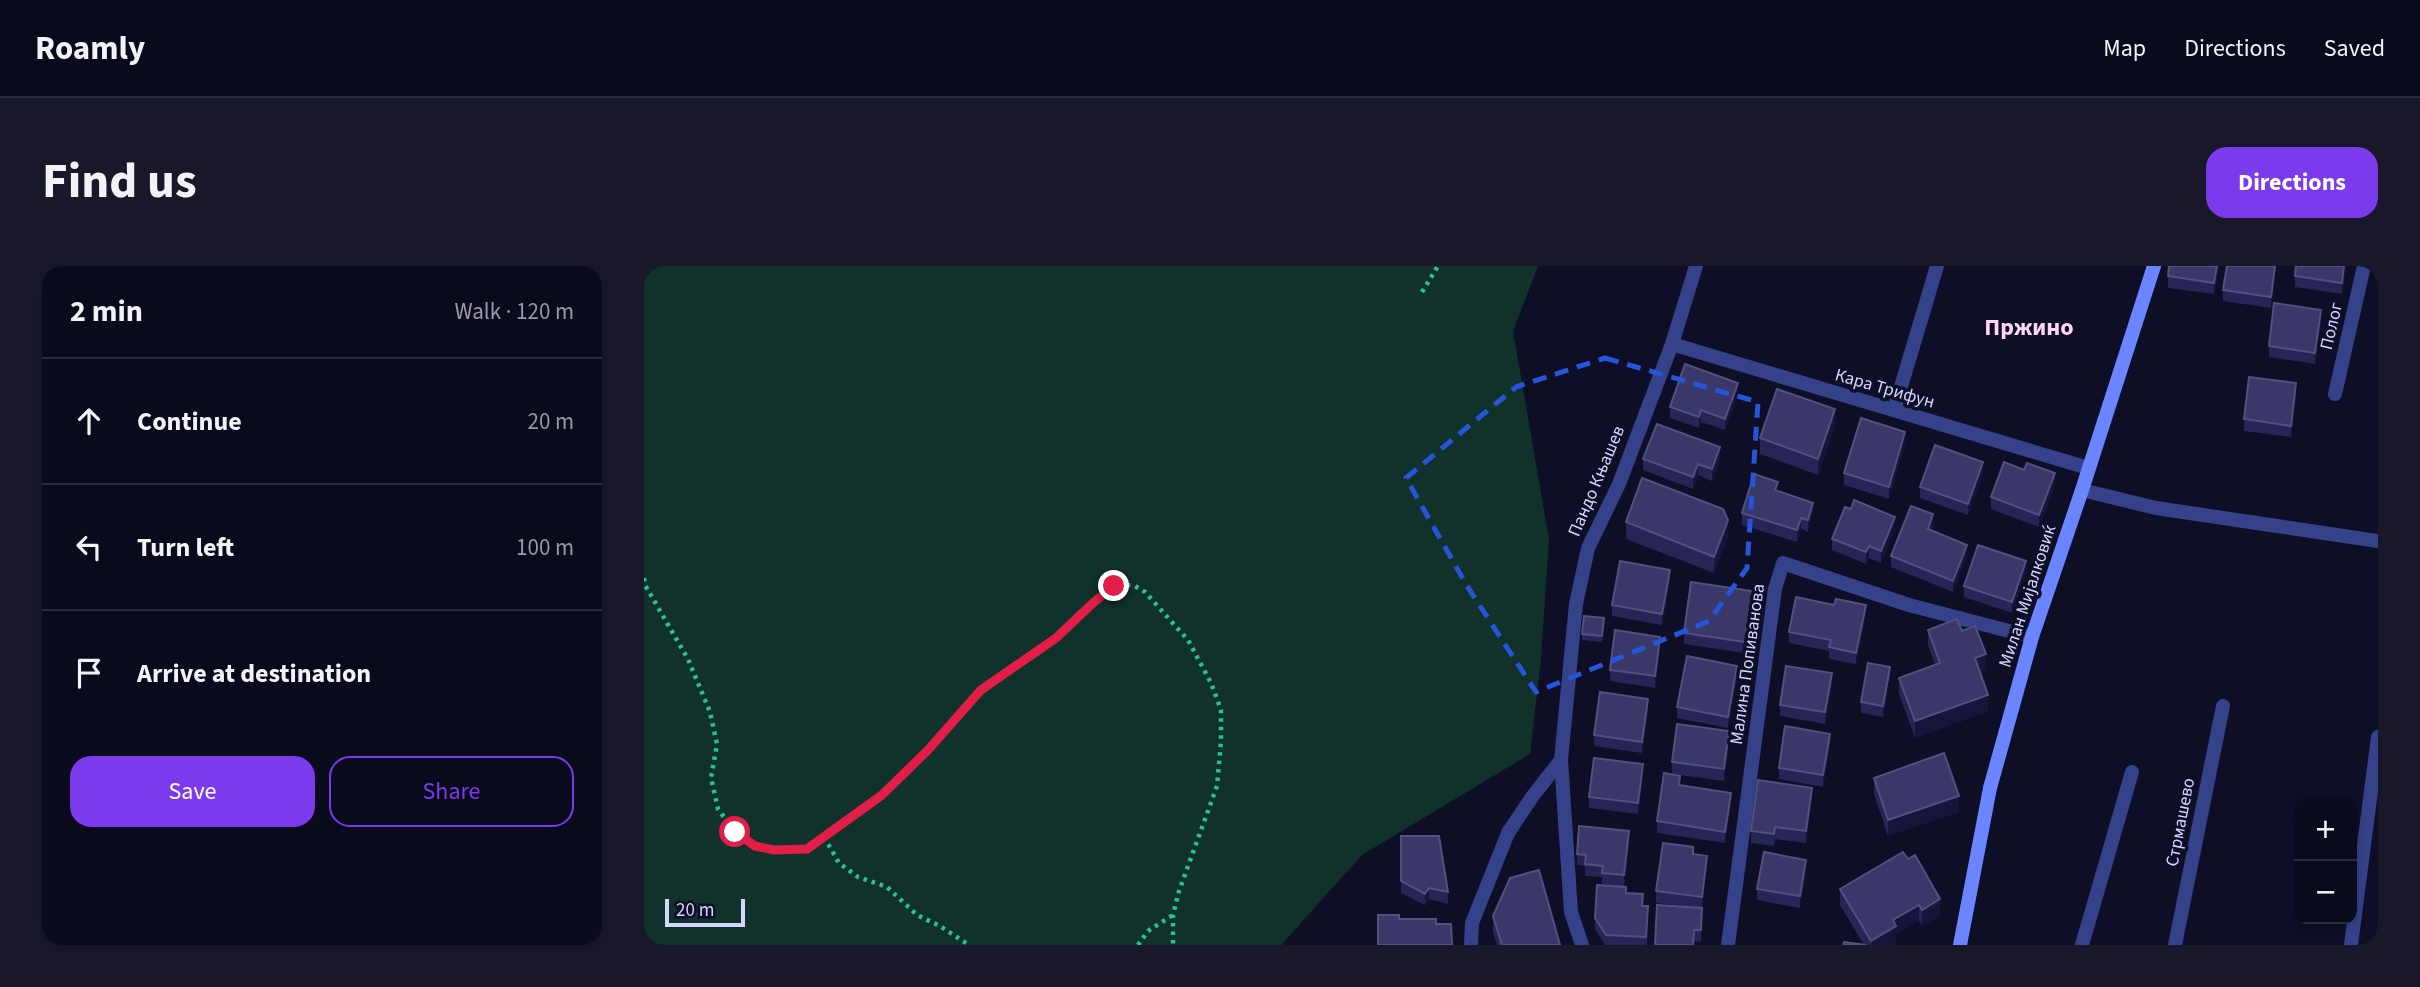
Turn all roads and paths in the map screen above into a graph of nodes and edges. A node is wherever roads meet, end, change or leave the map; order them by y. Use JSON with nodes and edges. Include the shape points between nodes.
{"nodes":[{"id":1,"x":1438,"y":266,"type":"edge"},
{"id":2,"x":1696,"y":266,"type":"edge"},
{"id":3,"x":1937,"y":266,"type":"edge"},
{"id":4,"x":2154,"y":266,"type":"edge"},
{"id":5,"x":2364,"y":266,"type":"edge"},
{"id":6,"x":1422,"y":292,"type":"dead end"},
{"id":7,"x":1672,"y":344,"type":"junction"},
{"id":8,"x":2335,"y":394,"type":"dead end"},
{"id":9,"x":1894,"y":410,"type":"junction"},
{"id":10,"x":2088,"y":468,"type":"junction"},
{"id":11,"x":2082,"y":491,"type":"junction"},
{"id":12,"x":2378,"y":541,"type":"edge"},
{"id":13,"x":644,"y":578,"type":"edge"},
{"id":14,"x":2032,"y":637,"type":"junction"},
{"id":15,"x":2223,"y":706,"type":"dead end"},
{"id":16,"x":2378,"y":737,"type":"edge"},
{"id":17,"x":1561,"y":760,"type":"junction"},
{"id":18,"x":2132,"y":772,"type":"dead end"},
{"id":19,"x":824,"y":837,"type":"junction"},
{"id":20,"x":1174,"y":915,"type":"junction"},
{"id":21,"x":969,"y":945,"type":"edge"},
{"id":22,"x":1138,"y":945,"type":"edge"},
{"id":23,"x":1172,"y":945,"type":"edge"},
{"id":24,"x":1471,"y":945,"type":"edge"},
{"id":25,"x":1582,"y":945,"type":"edge"},
{"id":26,"x":1728,"y":945,"type":"edge"},
{"id":27,"x":1960,"y":945,"type":"edge"},
{"id":28,"x":2082,"y":945,"type":"edge"},
{"id":29,"x":2175,"y":945,"type":"edge"},
{"id":30,"x":2351,"y":945,"type":"edge"}],
"edges":[{"from":1,"to":6,"type":"path"},
{"from":2,"to":7,"type":"street","name":"Пандо Књашев"},
{"from":3,"to":9,"type":"street"},
{"from":4,"to":10,"type":"street","name":"Милан Мијалковиќ"},
{"from":5,"to":8,"type":"street","name":"Полог"},
{"from":7,"to":9,"type":"street","name":"Кара Трифун"},
{"from":7,"to":17,"type":"street","name":"Пандо Књашев","via":[[1619,484],[1588,548],[1576,604]]},
{"from":9,"to":10,"type":"street","name":"Кара Трифун"},
{"from":10,"to":11,"type":"street","name":"Милан Мијалковиќ"},
{"from":11,"to":12,"type":"street","via":[[2156,508]]},
{"from":11,"to":14,"type":"street","name":"Милан Мијалковиќ"},
{"from":13,"to":19,"type":"path","via":[[688,659],[710,712],[717,744],[711,778],[718,810],[735,832],[755,846],[807,849]]},
{"from":14,"to":26,"type":"street","name":"Малина Попиванова","via":[[1909,605],[1783,563],[1775,589]]},
{"from":14,"to":27,"type":"street","name":"Милан Мијалковиќ","via":[[1990,788]]},
{"from":15,"to":29,"type":"street","name":"Стрмашево"},
{"from":16,"to":30,"type":"street"},
{"from":17,"to":24,"type":"street","via":[[1508,833],[1472,923]]},
{"from":17,"to":25,"type":"street","name":"Пандо Књашев","via":[[1571,912]]},
{"from":18,"to":28,"type":"street"},
{"from":19,"to":20,"type":"path","via":[[882,795],[981,690],[1056,638],[1114,586],[1133,585],[1145,592],[1188,640],[1221,710],[1217,786]]},
{"from":19,"to":21,"type":"path","via":[[839,863],[858,877],[887,887],[917,915]]},
{"from":20,"to":22,"type":"path","via":[[1148,931]]},
{"from":20,"to":23,"type":"path"}]}
